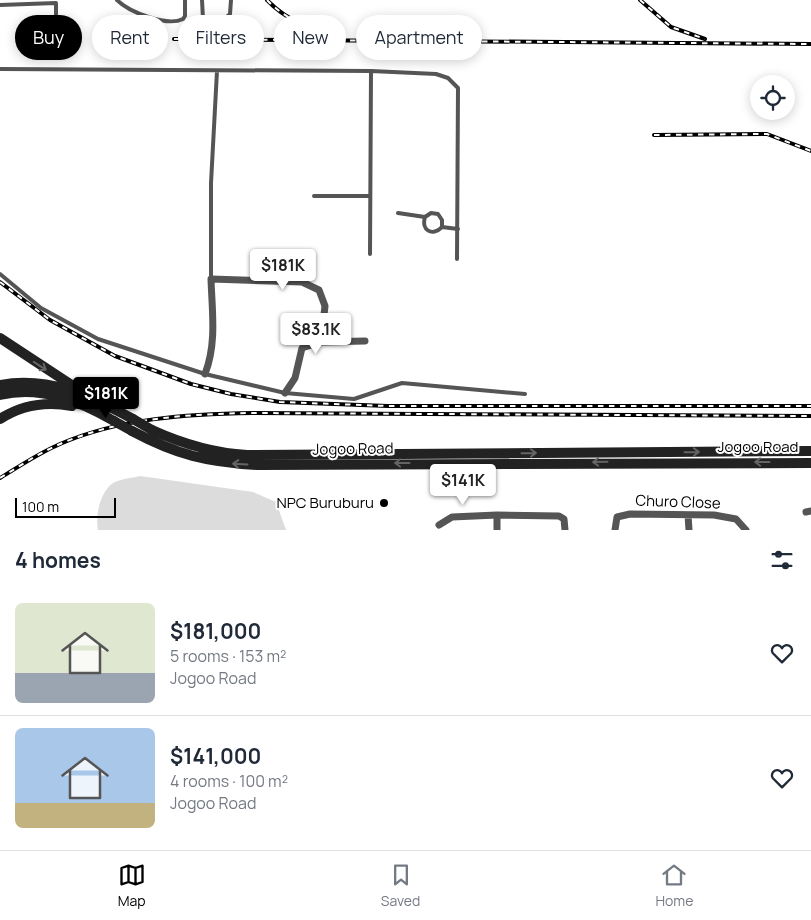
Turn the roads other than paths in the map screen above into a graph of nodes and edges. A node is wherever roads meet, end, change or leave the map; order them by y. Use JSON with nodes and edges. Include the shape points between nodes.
{"nodes":[{"id":1,"x":117,"y":0,"type":"edge"},
{"id":2,"x":185,"y":0,"type":"edge"},
{"id":3,"x":202,"y":0,"type":"edge"},
{"id":4,"x":231,"y":0,"type":"edge"},
{"id":5,"x":24,"y":2,"type":"edge"},
{"id":6,"x":0,"y":5,"type":"edge"},
{"id":7,"x":56,"y":15,"type":"edge"},
{"id":8,"x":0,"y":68,"type":"edge"},
{"id":9,"x":217,"y":71,"type":"junction"},
{"id":10,"x":371,"y":71,"type":"junction"},
{"id":11,"x":314,"y":196,"type":"dead end"},
{"id":12,"x":370,"y":196,"type":"junction"},
{"id":13,"x":398,"y":213,"type":"dead end"},
{"id":14,"x":425,"y":217,"type":"junction"},
{"id":15,"x":442,"y":227,"type":"junction"},
{"id":16,"x":458,"y":229,"type":"junction"},
{"id":17,"x":370,"y":254,"type":"dead end"},
{"id":18,"x":457,"y":259,"type":"dead end"},
{"id":19,"x":0,"y":274,"type":"edge"},
{"id":20,"x":210,"y":279,"type":"junction"},
{"id":21,"x":0,"y":338,"type":"edge"},
{"id":22,"x":365,"y":341,"type":"dead end"},
{"id":23,"x":321,"y":342,"type":"junction"},
{"id":24,"x":205,"y":374,"type":"junction"},
{"id":25,"x":0,"y":385,"type":"edge"},
{"id":26,"x":285,"y":393,"type":"junction"},
{"id":27,"x":525,"y":394,"type":"dead end"},
{"id":28,"x":0,"y":395,"type":"edge"},
{"id":29,"x":91,"y":397,"type":"junction"},
{"id":30,"x":95,"y":410,"type":"junction"},
{"id":31,"x":0,"y":419,"type":"edge"},
{"id":32,"x":811,"y":451,"type":"edge"},
{"id":33,"x":811,"y":463,"type":"edge"},
{"id":34,"x":497,"y":514,"type":"junction"},
{"id":35,"x":688,"y":515,"type":"junction"},
{"id":36,"x":439,"y":525,"type":"dead end"},
{"id":37,"x":497,"y":530,"type":"edge"},
{"id":38,"x":565,"y":530,"type":"edge"},
{"id":39,"x":615,"y":530,"type":"edge"},
{"id":40,"x":689,"y":530,"type":"edge"},
{"id":41,"x":746,"y":530,"type":"edge"}],
"edges":[{"from":1,"to":2,"type":"lane","via":[[134,13],[171,21],[183,19]]},
{"from":3,"to":4,"type":"lane","via":[[203,19],[222,21],[230,14]]},
{"from":5,"to":6,"type":"lane"},
{"from":5,"to":7,"type":"lane","via":[[56,3]]},
{"from":8,"to":9,"type":"lane"},
{"from":9,"to":10,"type":"lane"},
{"from":9,"to":20,"type":"lane"},
{"from":10,"to":12,"type":"lane"},
{"from":10,"to":16,"type":"lane","via":[[436,74],[448,78],[458,88]]},
{"from":11,"to":12,"type":"lane"},
{"from":12,"to":17,"type":"lane"},
{"from":13,"to":14,"type":"lane"},
{"from":14,"to":15,"type":"lane","via":[[431,213],[438,214]]},
{"from":14,"to":15,"type":"lane","via":[[425,229],[438,232]]},
{"from":15,"to":16,"type":"lane"},
{"from":16,"to":18,"type":"lane"},
{"from":19,"to":24,"type":"lane","via":[[41,308],[98,338]]},
{"from":20,"to":23,"type":"street","via":[[302,282],[320,290],[325,306]]},
{"from":20,"to":24,"type":"street","via":[[214,340]]},
{"from":21,"to":29,"type":"main road","one_way":true},
{"from":22,"to":23,"type":"street"},
{"from":23,"to":26,"type":"street","via":[[302,348],[295,378]]},
{"from":24,"to":26,"type":"lane"},
{"from":25,"to":29,"type":"main road","name":"Jogoo Road","via":[[50,384]]},
{"from":26,"to":27,"type":"lane","via":[[354,399],[402,383]]},
{"from":28,"to":30,"type":"main road","name":"Jogoo Road","via":[[40,392]]},
{"from":29,"to":32,"type":"main road","name":"Jogoo Road","one_way":true,"bridge":true,"via":[[152,430],[186,444],[220,452]]},
{"from":30,"to":31,"type":"main road","via":[[51,403],[20,408]]},
{"from":33,"to":30,"type":"main road","name":"Jogoo Road","one_way":true,"bridge":true,"via":[[257,465],[190,456],[158,445]]},
{"from":34,"to":36,"type":"street","via":[[452,517]]},
{"from":34,"to":37,"type":"street"},
{"from":34,"to":38,"type":"street","via":[[561,517]]},
{"from":35,"to":39,"type":"street","name":"Churo Close","via":[[623,514],[618,517]]},
{"from":35,"to":40,"type":"street"},
{"from":35,"to":41,"type":"street","name":"Churo Close","via":[[731,518],[739,521]]}]}
